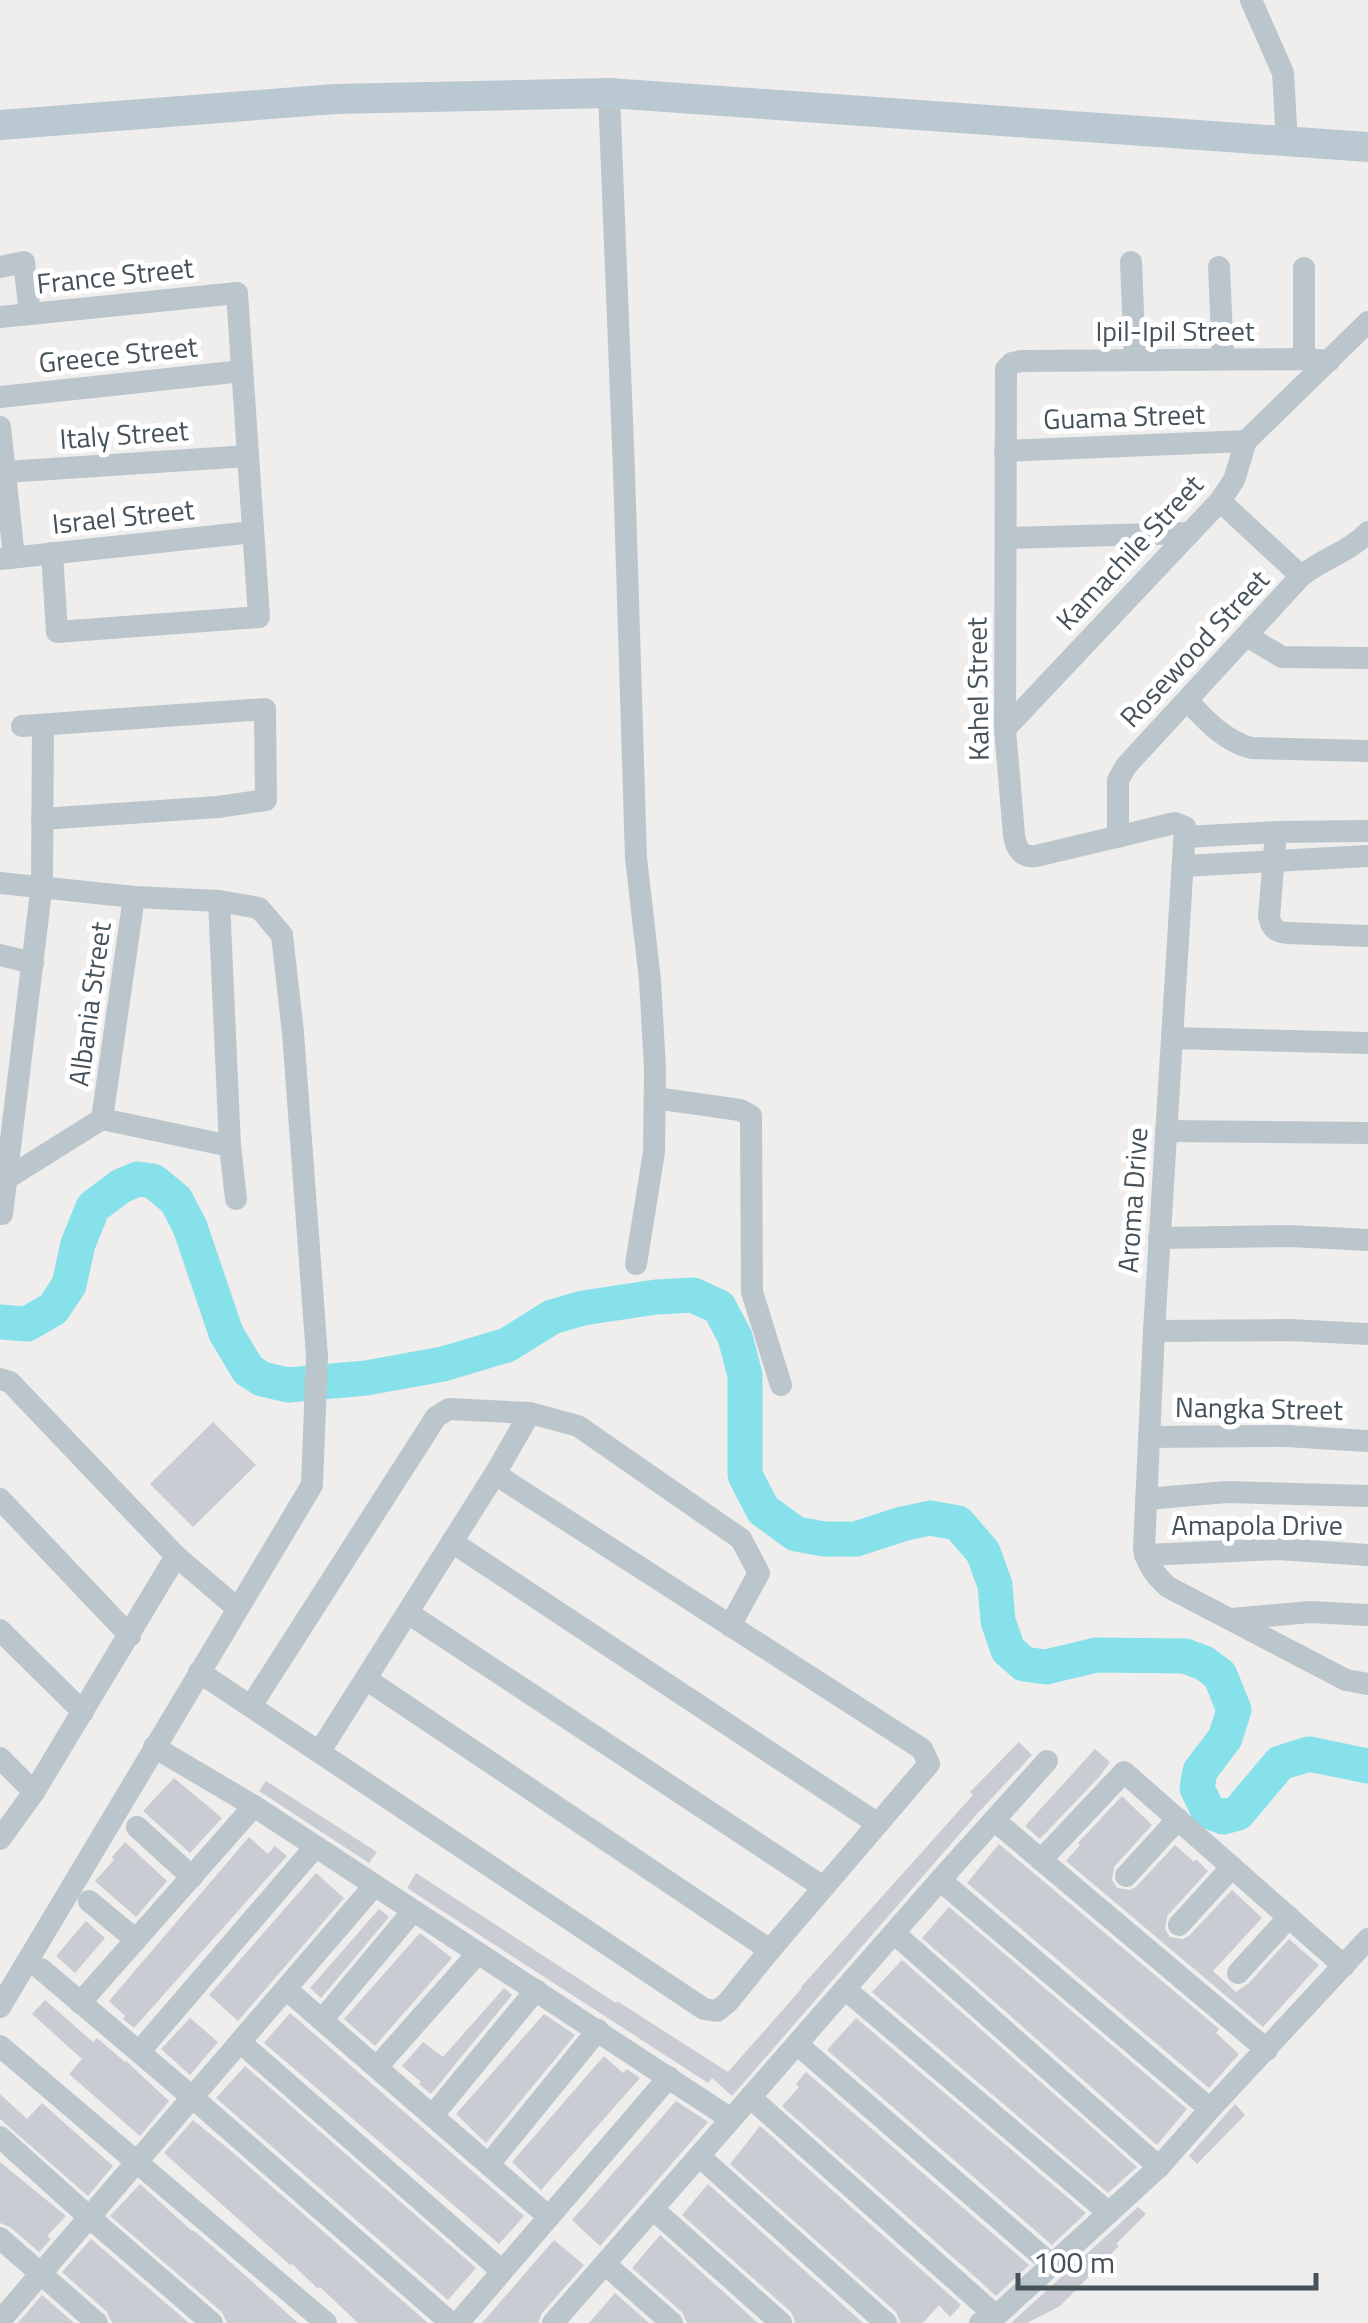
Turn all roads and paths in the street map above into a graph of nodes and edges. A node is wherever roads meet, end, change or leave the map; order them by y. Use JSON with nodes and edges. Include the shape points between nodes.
{"nodes":[{"id":1,"x":1251,"y":0,"type":"edge"},
{"id":2,"x":609,"y":93,"type":"junction"},
{"id":3,"x":0,"y":124,"type":"edge"},
{"id":4,"x":1287,"y":142,"type":"junction"},
{"id":5,"x":1368,"y":148,"type":"edge"},
{"id":6,"x":1131,"y":262,"type":"dead end"},
{"id":7,"x":0,"y":267,"type":"edge"},
{"id":8,"x":1219,"y":267,"type":"dead end"},
{"id":9,"x":1304,"y":268,"type":"dead end"},
{"id":10,"x":30,"y":314,"type":"junction"},
{"id":11,"x":0,"y":318,"type":"edge"},
{"id":12,"x":1368,"y":322,"type":"edge"},
{"id":13,"x":1304,"y":359,"type":"junction"},
{"id":14,"x":1135,"y":360,"type":"junction"},
{"id":15,"x":1223,"y":360,"type":"junction"},
{"id":16,"x":1021,"y":361,"type":"joint"},
{"id":17,"x":1329,"y":361,"type":"junction"},
{"id":18,"x":242,"y":371,"type":"junction"},
{"id":19,"x":0,"y":397,"type":"edge"},
{"id":20,"x":0,"y":427,"type":"edge"},
{"id":21,"x":1246,"y":442,"type":"junction"},
{"id":22,"x":1005,"y":451,"type":"junction"},
{"id":23,"x":248,"y":456,"type":"junction"},
{"id":24,"x":5,"y":472,"type":"junction"},
{"id":25,"x":1220,"y":501,"type":"junction"},
{"id":26,"x":253,"y":532,"type":"junction"},
{"id":27,"x":1190,"y":533,"type":"junction"},
{"id":28,"x":1006,"y":538,"type":"junction"},
{"id":29,"x":1364,"y":544,"type":"edge"},
{"id":30,"x":52,"y":554,"type":"junction"},
{"id":31,"x":7,"y":558,"type":"edge"},
{"id":32,"x":1301,"y":576,"type":"junction"},
{"id":33,"x":1247,"y":636,"type":"junction"},
{"id":34,"x":1368,"y":658,"type":"edge"},
{"id":35,"x":1188,"y":701,"type":"junction"},
{"id":36,"x":1005,"y":729,"type":"junction"},
{"id":37,"x":1368,"y":751,"type":"edge"},
{"id":38,"x":42,"y":819,"type":"junction"},
{"id":39,"x":1368,"y":831,"type":"edge"},
{"id":40,"x":1185,"y":832,"type":"junction"},
{"id":41,"x":1276,"y":832,"type":"junction"},
{"id":42,"x":1118,"y":837,"type":"junction"},
{"id":43,"x":1368,"y":856,"type":"edge"},
{"id":44,"x":1274,"y":861,"type":"junction"},
{"id":45,"x":1183,"y":866,"type":"junction"},
{"id":46,"x":0,"y":883,"type":"edge"},
{"id":47,"x":41,"y":888,"type":"junction"},
{"id":48,"x":134,"y":897,"type":"junction"},
{"id":49,"x":219,"y":900,"type":"junction"},
{"id":50,"x":1368,"y":936,"type":"edge"},
{"id":51,"x":0,"y":955,"type":"edge"},
{"id":52,"x":33,"y":963,"type":"junction"},
{"id":53,"x":1172,"y":1038,"type":"junction"},
{"id":54,"x":1368,"y":1043,"type":"edge"},
{"id":55,"x":655,"y":1098,"type":"junction"},
{"id":56,"x":102,"y":1119,"type":"junction"},
{"id":57,"x":1166,"y":1131,"type":"junction"},
{"id":58,"x":1368,"y":1133,"type":"edge"},
{"id":59,"x":230,"y":1146,"type":"junction"},
{"id":60,"x":6,"y":1179,"type":"junction"},
{"id":61,"x":236,"y":1199,"type":"dead end"},
{"id":62,"x":2,"y":1214,"type":"edge"},
{"id":63,"x":1159,"y":1238,"type":"junction"},
{"id":64,"x":1368,"y":1240,"type":"edge"},
{"id":65,"x":636,"y":1264,"type":"dead end"},
{"id":66,"x":1154,"y":1331,"type":"junction"},
{"id":67,"x":1368,"y":1334,"type":"edge"},
{"id":68,"x":0,"y":1378,"type":"edge"},
{"id":69,"x":781,"y":1384,"type":"dead end"},
{"id":70,"x":530,"y":1413,"type":"junction"},
{"id":71,"x":1149,"y":1437,"type":"junction"},
{"id":72,"x":1368,"y":1441,"type":"edge"},
{"id":73,"x":495,"y":1474,"type":"junction"},
{"id":74,"x":1368,"y":1496,"type":"edge"},
{"id":75,"x":1146,"y":1498,"type":"junction"},
{"id":76,"x":0,"y":1499,"type":"edge"},
{"id":77,"x":452,"y":1542,"type":"junction"},
{"id":78,"x":1368,"y":1555,"type":"edge"},
{"id":79,"x":176,"y":1556,"type":"junction"},
{"id":80,"x":1150,"y":1565,"type":"junction"},
{"id":81,"x":237,"y":1608,"type":"junction"},
{"id":82,"x":408,"y":1612,"type":"junction"},
{"id":83,"x":1368,"y":1616,"type":"edge"},
{"id":84,"x":1231,"y":1619,"type":"junction"},
{"id":85,"x":730,"y":1626,"type":"junction"},
{"id":86,"x":0,"y":1630,"type":"edge"},
{"id":87,"x":130,"y":1636,"type":"junction"},
{"id":88,"x":199,"y":1672,"type":"junction"},
{"id":89,"x":366,"y":1679,"type":"junction"},
{"id":90,"x":1368,"y":1684,"type":"edge"},
{"id":91,"x":251,"y":1706,"type":"junction"},
{"id":92,"x":83,"y":1712,"type":"junction"},
{"id":93,"x":154,"y":1746,"type":"junction"},
{"id":94,"x":320,"y":1751,"type":"junction"},
{"id":95,"x":0,"y":1758,"type":"edge"},
{"id":96,"x":1047,"y":1761,"type":"dead end"},
{"id":97,"x":34,"y":1792,"type":"junction"},
{"id":98,"x":254,"y":1806,"type":"junction"},
{"id":99,"x":994,"y":1820,"type":"junction"},
{"id":100,"x":1178,"y":1820,"type":"junction"},
{"id":101,"x":878,"y":1824,"type":"junction"},
{"id":102,"x":137,"y":1827,"type":"dead end"},
{"id":103,"x":0,"y":1839,"type":"edge"},
{"id":104,"x":315,"y":1846,"type":"junction"},
{"id":105,"x":1041,"y":1860,"type":"junction"},
{"id":106,"x":1232,"y":1867,"type":"junction"},
{"id":107,"x":1126,"y":1876,"type":"dead end"},
{"id":108,"x":192,"y":1877,"type":"junction"},
{"id":109,"x":940,"y":1880,"type":"junction"},
{"id":110,"x":374,"y":1886,"type":"junction"},
{"id":111,"x":824,"y":1887,"type":"junction"},
{"id":112,"x":89,"y":1901,"type":"dead end"},
{"id":113,"x":413,"y":1911,"type":"junction"},
{"id":114,"x":1289,"y":1917,"type":"junction"},
{"id":115,"x":1179,"y":1926,"type":"dead end"},
{"id":116,"x":894,"y":1933,"type":"junction"},
{"id":117,"x":136,"y":1940,"type":"junction"},
{"id":118,"x":1368,"y":1940,"type":"edge"},
{"id":119,"x":770,"y":1950,"type":"junction"},
{"id":120,"x":478,"y":1953,"type":"junction"},
{"id":121,"x":1344,"y":1966,"type":"junction"},
{"id":122,"x":41,"y":1970,"type":"dead end"},
{"id":123,"x":1238,"y":1973,"type":"dead end"},
{"id":124,"x":286,"y":1988,"type":"junction"},
{"id":125,"x":845,"y":1989,"type":"junction"},
{"id":126,"x":536,"y":1990,"type":"junction"},
{"id":127,"x":80,"y":2003,"type":"junction"},
{"id":128,"x":0,"y":2007,"type":"edge"},
{"id":129,"x":322,"y":2020,"type":"junction"},
{"id":130,"x":598,"y":2030,"type":"junction"},
{"id":131,"x":240,"y":2042,"type":"junction"},
{"id":132,"x":797,"y":2044,"type":"junction"},
{"id":133,"x":0,"y":2046,"type":"edge"},
{"id":134,"x":1267,"y":2050,"type":"junction"},
{"id":135,"x":139,"y":2052,"type":"junction"},
{"id":136,"x":377,"y":2067,"type":"junction"},
{"id":137,"x":669,"y":2077,"type":"junction"},
{"id":138,"x":192,"y":2097,"type":"junction"},
{"id":139,"x":750,"y":2097,"type":"junction"},
{"id":140,"x":1210,"y":2109,"type":"junction"},
{"id":141,"x":433,"y":2116,"type":"junction"},
{"id":142,"x":732,"y":2119,"type":"junction"},
{"id":143,"x":0,"y":2136,"type":"edge"},
{"id":144,"x":699,"y":2156,"type":"junction"},
{"id":145,"x":136,"y":2162,"type":"junction"},
{"id":146,"x":490,"y":2164,"type":"junction"},
{"id":147,"x":1159,"y":2167,"type":"junction"},
{"id":148,"x":652,"y":2208,"type":"junction"},
{"id":149,"x":1109,"y":2213,"type":"junction"},
{"id":150,"x":549,"y":2217,"type":"junction"},
{"id":151,"x":89,"y":2218,"type":"junction"},
{"id":152,"x":0,"y":2238,"type":"edge"},
{"id":153,"x":604,"y":2264,"type":"junction"},
{"id":154,"x":1052,"y":2265,"type":"junction"},
{"id":155,"x":502,"y":2271,"type":"junction"},
{"id":156,"x":41,"y":2274,"type":"junction"},
{"id":157,"x":988,"y":2320,"type":"edge"},
{"id":158,"x":0,"y":2321,"type":"edge"},
{"id":159,"x":555,"y":2322,"type":"edge"},
{"id":160,"x":97,"y":2323,"type":"edge"},
{"id":161,"x":212,"y":2323,"type":"edge"},
{"id":162,"x":326,"y":2323,"type":"edge"},
{"id":163,"x":455,"y":2323,"type":"edge"},
{"id":164,"x":672,"y":2323,"type":"edge"},
{"id":165,"x":781,"y":2323,"type":"edge"},
{"id":166,"x":886,"y":2323,"type":"edge"}],
"edges":[{"from":1,"to":4,"type":"street","via":[[1282,73]]},
{"from":2,"to":3,"type":"street","via":[[335,99]]},
{"from":2,"to":4,"type":"street"},
{"from":2,"to":55,"type":"street","via":[[636,858]]},
{"from":4,"to":5,"type":"street"},
{"from":6,"to":14,"type":"street"},
{"from":7,"to":10,"type":"street","via":[[24,262]]},
{"from":8,"to":15,"type":"street"},
{"from":9,"to":13,"type":"street"},
{"from":10,"to":11,"type":"street","name":"France Street"},
{"from":10,"to":18,"type":"street","name":"France Street","via":[[237,292]]},
{"from":12,"to":17,"type":"street","name":"Kamachile Street"},
{"from":13,"to":15,"type":"street","name":"Ipil-Ipil Street"},
{"from":13,"to":17,"type":"street","name":"Ipil-Ipil Street"},
{"from":14,"to":15,"type":"street","name":"Ipil-Ipil Street"},
{"from":14,"to":16,"type":"street","name":"Ipil-Ipil Street"},
{"from":16,"to":22,"type":"street","name":"Kahel Street","via":[[1006,369]]},
{"from":17,"to":21,"type":"street","name":"Kamachile Street"},
{"from":18,"to":19,"type":"street","name":"Greece Street"},
{"from":18,"to":23,"type":"street"},
{"from":20,"to":24,"type":"street"},
{"from":21,"to":22,"type":"street","name":"Guama Street"},
{"from":21,"to":25,"type":"street","name":"Kamachile Street"},
{"from":22,"to":28,"type":"street","name":"Kahel Street"},
{"from":23,"to":24,"type":"street","name":"Italy Street"},
{"from":23,"to":26,"type":"street"},
{"from":24,"to":31,"type":"street"},
{"from":25,"to":27,"type":"street","name":"Kamachile Street"},
{"from":25,"to":32,"type":"street"},
{"from":26,"to":30,"type":"street","name":"Israel Street"},
{"from":26,"to":30,"type":"street","via":[[259,616],[57,632]]},
{"from":27,"to":28,"type":"street"},
{"from":27,"to":36,"type":"street","name":"Kamachile Street"},
{"from":28,"to":36,"type":"street","name":"Kahel Street"},
{"from":29,"to":32,"type":"street","name":"Rosewood Street"},
{"from":30,"to":31,"type":"street","name":"Israel Street"},
{"from":32,"to":33,"type":"street","name":"Rosewood Street"},
{"from":33,"to":34,"type":"street","via":[[1282,657]]},
{"from":33,"to":35,"type":"street","name":"Rosewood Street"},
{"from":35,"to":37,"type":"street","via":[[1235,744]]},
{"from":35,"to":42,"type":"street","name":"Rosewood Street","via":[[1120,774]]},
{"from":36,"to":42,"type":"street","name":"Kahel Street","via":[[1020,852],[1031,857]]},
{"from":38,"to":38,"type":"street","via":[[32,726],[265,709],[266,800]]},
{"from":38,"to":47,"type":"street"},
{"from":39,"to":41,"type":"street","name":"Kahel Street"},
{"from":40,"to":41,"type":"street","name":"Kahel Street"},
{"from":40,"to":42,"type":"street","name":"Kahel Street","via":[[1175,823]]},
{"from":40,"to":45,"type":"street","name":"Aroma Drive"},
{"from":41,"to":44,"type":"street"},
{"from":43,"to":44,"type":"street"},
{"from":44,"to":45,"type":"street"},
{"from":44,"to":50,"type":"street","via":[[1269,917],[1277,932]]},
{"from":45,"to":53,"type":"street","name":"Aroma Drive"},
{"from":46,"to":47,"type":"street"},
{"from":47,"to":48,"type":"street"},
{"from":47,"to":52,"type":"street"},
{"from":48,"to":49,"type":"street"},
{"from":48,"to":56,"type":"street","name":"Albania Street"},
{"from":49,"to":59,"type":"street"},
{"from":49,"to":81,"type":"street","via":[[259,908],[282,935],[316,1356],[312,1485]]},
{"from":51,"to":52,"type":"street"},
{"from":52,"to":60,"type":"street"},
{"from":53,"to":54,"type":"street"},
{"from":53,"to":57,"type":"street","name":"Aroma Drive"},
{"from":55,"to":65,"type":"street","via":[[654,1152]]},
{"from":55,"to":69,"type":"street","via":[[752,1116],[752,1292]]},
{"from":56,"to":59,"type":"street"},
{"from":56,"to":60,"type":"street"},
{"from":57,"to":58,"type":"street"},
{"from":57,"to":63,"type":"street","name":"Aroma Drive"},
{"from":59,"to":61,"type":"street"},
{"from":60,"to":62,"type":"street"},
{"from":63,"to":64,"type":"street"},
{"from":63,"to":66,"type":"street","name":"Aroma Drive"},
{"from":66,"to":67,"type":"street"},
{"from":66,"to":71,"type":"street","name":"Aroma Drive"},
{"from":68,"to":79,"type":"street"},
{"from":70,"to":73,"type":"street"},
{"from":70,"to":85,"type":"street","via":[[578,1426],[741,1539],[758,1573]]},
{"from":70,"to":91,"type":"street","via":[[449,1409],[436,1417]]},
{"from":71,"to":72,"type":"street","name":"Nangka Street"},
{"from":71,"to":75,"type":"street","name":"Aroma Drive"},
{"from":73,"to":77,"type":"street"},
{"from":73,"to":85,"type":"street"},
{"from":74,"to":75,"type":"street","via":[[1227,1492]]},
{"from":75,"to":80,"type":"street","name":"Aroma Drive"},
{"from":76,"to":87,"type":"street"},
{"from":77,"to":82,"type":"street"},
{"from":77,"to":101,"type":"street"},
{"from":78,"to":80,"type":"street","name":"Amapola Drive","via":[[1278,1548]]},
{"from":79,"to":81,"type":"street"},
{"from":79,"to":87,"type":"street"},
{"from":80,"to":84,"type":"street","via":[[1168,1587]]},
{"from":81,"to":88,"type":"street"},
{"from":82,"to":89,"type":"street"},
{"from":82,"to":111,"type":"street"},
{"from":83,"to":84,"type":"street","via":[[1310,1612]]},
{"from":84,"to":90,"type":"street","via":[[1346,1680]]},
{"from":85,"to":101,"type":"street","via":[[922,1749],[929,1764]]},
{"from":86,"to":92,"type":"street"},
{"from":87,"to":92,"type":"street"},
{"from":88,"to":91,"type":"street"},
{"from":88,"to":93,"type":"street"},
{"from":89,"to":94,"type":"street"},
{"from":89,"to":119,"type":"street"},
{"from":91,"to":94,"type":"street"},
{"from":92,"to":97,"type":"street"},
{"from":93,"to":98,"type":"street"},
{"from":93,"to":128,"type":"street"},
{"from":94,"to":119,"type":"street","via":[[704,2008],[717,2011],[728,2002]]},
{"from":95,"to":97,"type":"street"},
{"from":96,"to":99,"type":"street"},
{"from":97,"to":103,"type":"street"},
{"from":98,"to":104,"type":"street"},
{"from":98,"to":108,"type":"street"},
{"from":99,"to":105,"type":"street"},
{"from":99,"to":109,"type":"street"},
{"from":100,"to":105,"type":"street","via":[[1124,1772]]},
{"from":100,"to":106,"type":"street"},
{"from":100,"to":107,"type":"street"},
{"from":101,"to":111,"type":"street"},
{"from":102,"to":108,"type":"street"},
{"from":104,"to":110,"type":"street"},
{"from":104,"to":135,"type":"street"},
{"from":105,"to":134,"type":"street"},
{"from":106,"to":114,"type":"street"},
{"from":106,"to":115,"type":"street"},
{"from":108,"to":117,"type":"street"},
{"from":109,"to":116,"type":"street"},
{"from":109,"to":140,"type":"street"},
{"from":110,"to":113,"type":"street"},
{"from":110,"to":124,"type":"street"},
{"from":111,"to":119,"type":"street"},
{"from":112,"to":117,"type":"street"},
{"from":113,"to":120,"type":"street"},
{"from":113,"to":129,"type":"street"},
{"from":114,"to":121,"type":"street"},
{"from":114,"to":123,"type":"street"},
{"from":116,"to":125,"type":"street"},
{"from":116,"to":147,"type":"street"},
{"from":117,"to":127,"type":"street"},
{"from":118,"to":121,"type":"street"},
{"from":120,"to":126,"type":"street"},
{"from":120,"to":136,"type":"street"},
{"from":121,"to":134,"type":"street"},
{"from":122,"to":127,"type":"street"},
{"from":124,"to":129,"type":"street"},
{"from":124,"to":131,"type":"street"},
{"from":125,"to":132,"type":"street"},
{"from":125,"to":149,"type":"street"},
{"from":126,"to":130,"type":"street"},
{"from":126,"to":141,"type":"street"},
{"from":127,"to":135,"type":"street"},
{"from":129,"to":136,"type":"street"},
{"from":130,"to":137,"type":"street"},
{"from":130,"to":146,"type":"street"},
{"from":131,"to":138,"type":"street"},
{"from":131,"to":155,"type":"street"},
{"from":132,"to":139,"type":"street"},
{"from":132,"to":154,"type":"street"},
{"from":133,"to":145,"type":"street"},
{"from":134,"to":140,"type":"street"},
{"from":135,"to":138,"type":"street"},
{"from":136,"to":141,"type":"street"},
{"from":137,"to":142,"type":"street"},
{"from":137,"to":150,"type":"street"},
{"from":138,"to":145,"type":"street"},
{"from":138,"to":163,"type":"street"},
{"from":139,"to":142,"type":"street"},
{"from":139,"to":157,"type":"street"},
{"from":140,"to":147,"type":"street"},
{"from":141,"to":146,"type":"street"},
{"from":142,"to":144,"type":"street"},
{"from":143,"to":151,"type":"street"},
{"from":144,"to":148,"type":"street"},
{"from":144,"to":166,"type":"street"},
{"from":145,"to":151,"type":"street"},
{"from":145,"to":162,"type":"street"},
{"from":146,"to":150,"type":"street"},
{"from":147,"to":149,"type":"street"},
{"from":148,"to":153,"type":"street"},
{"from":148,"to":165,"type":"street"},
{"from":149,"to":154,"type":"street"},
{"from":150,"to":155,"type":"street"},
{"from":151,"to":156,"type":"street"},
{"from":151,"to":161,"type":"street"},
{"from":152,"to":156,"type":"street"},
{"from":153,"to":159,"type":"street"},
{"from":153,"to":164,"type":"street"},
{"from":154,"to":157,"type":"street"},
{"from":155,"to":163,"type":"street"},
{"from":156,"to":158,"type":"street"},
{"from":156,"to":160,"type":"street"}]}
